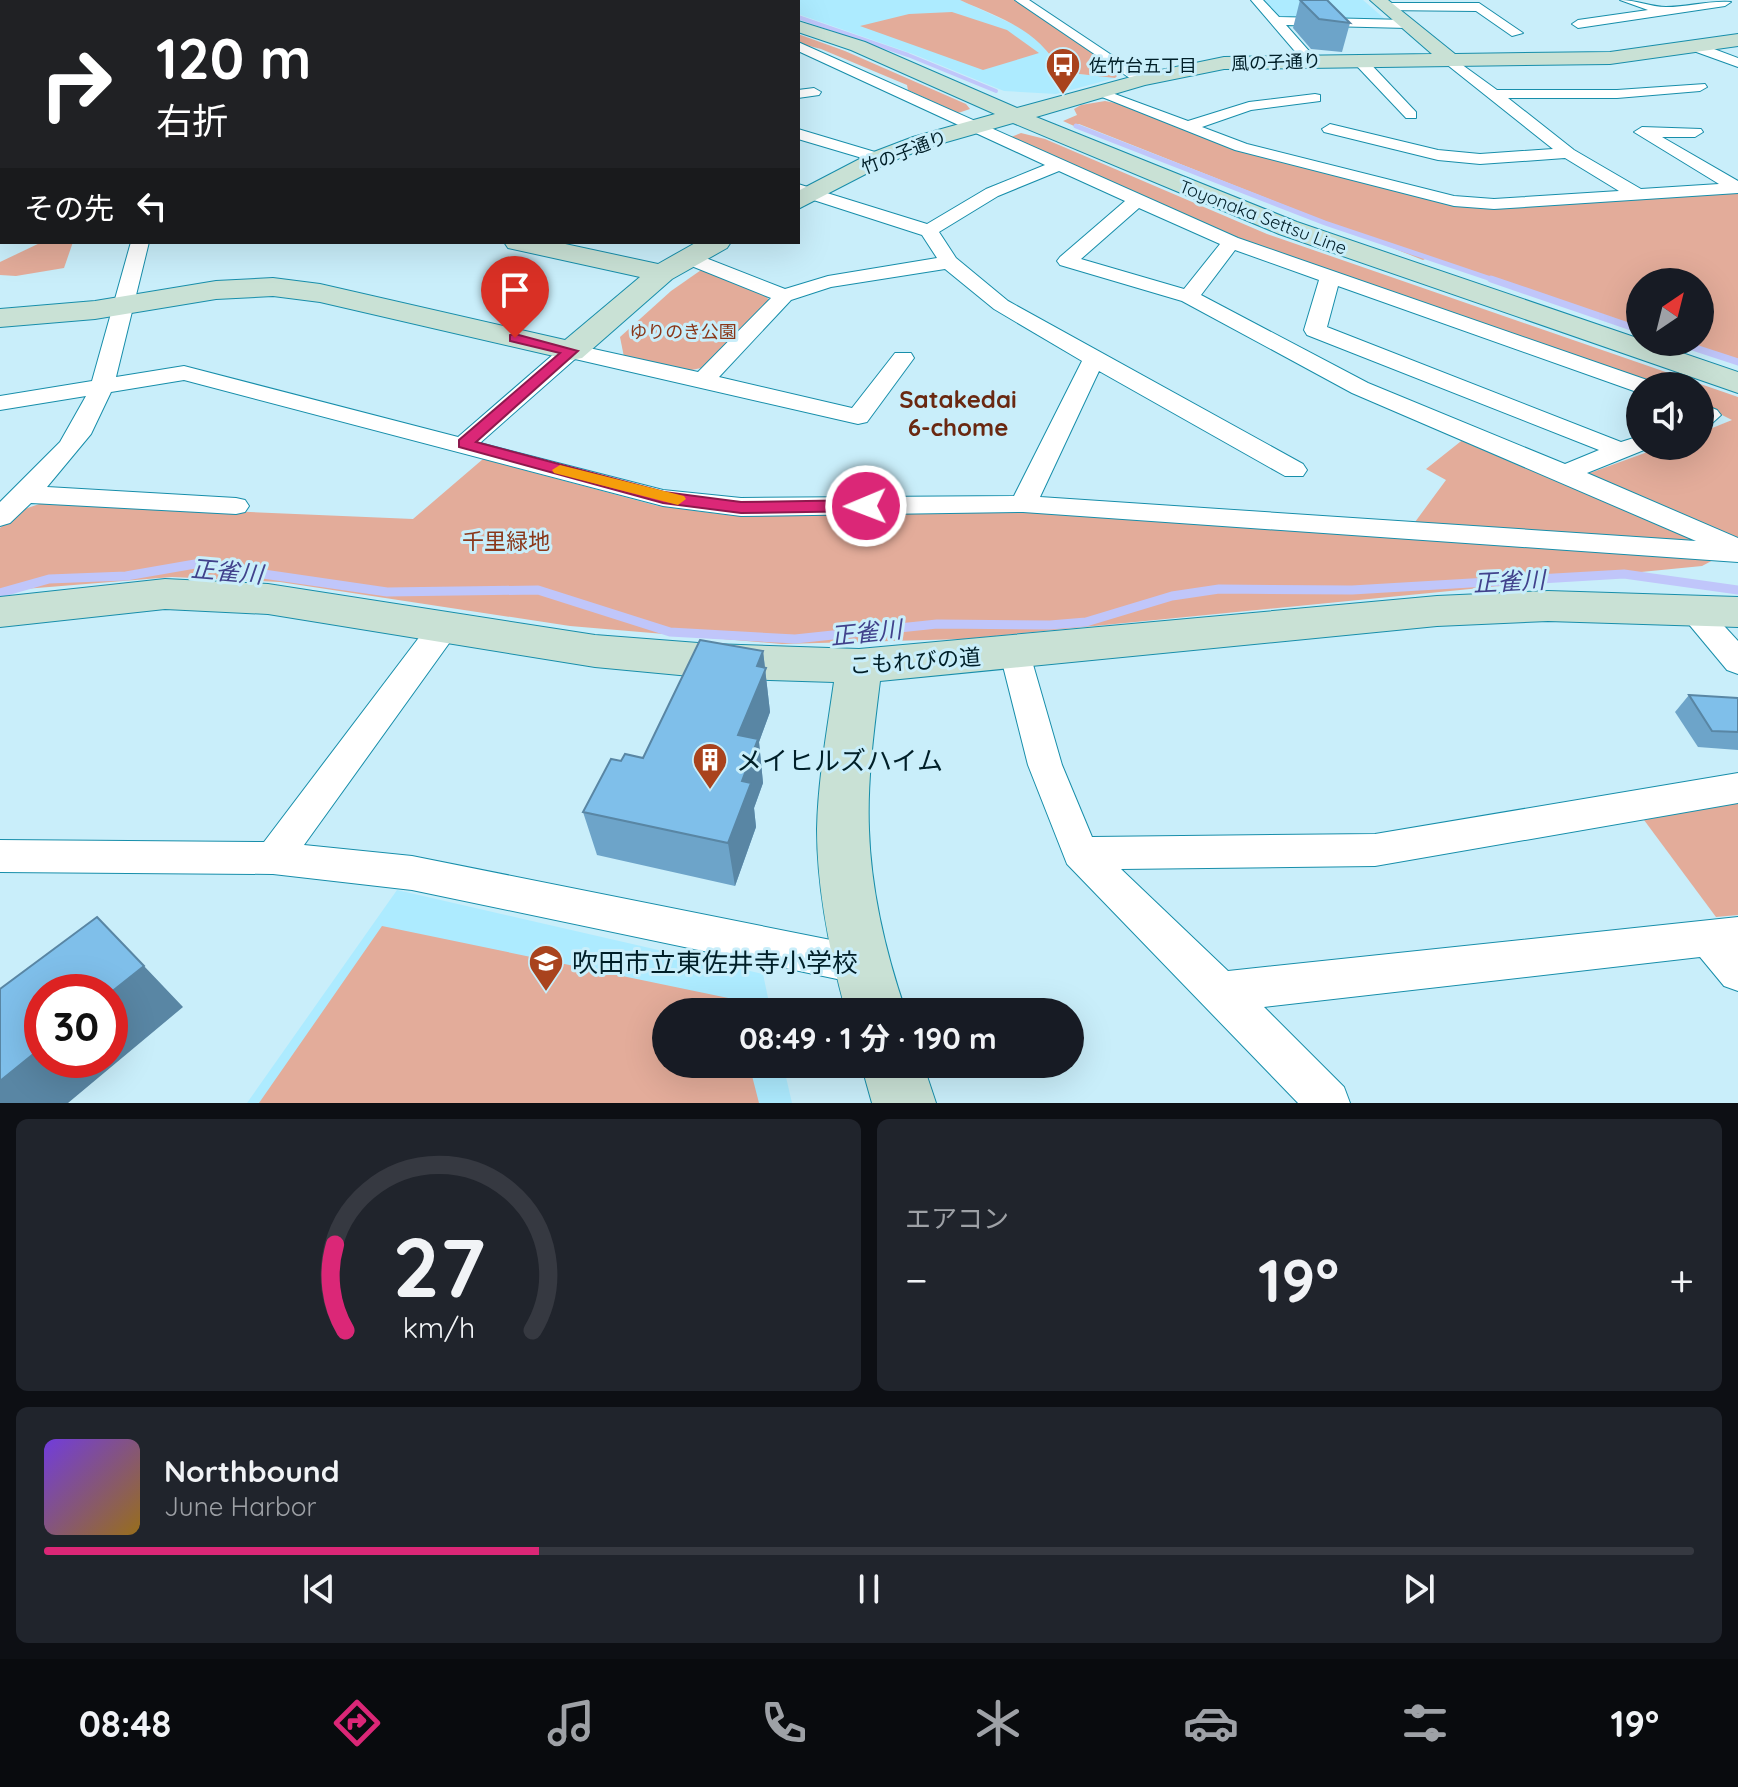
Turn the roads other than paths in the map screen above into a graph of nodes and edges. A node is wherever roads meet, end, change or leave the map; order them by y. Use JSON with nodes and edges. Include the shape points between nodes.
{"nodes":[{"id":1,"x":1021,"y":0,"type":"edge"},
{"id":2,"x":1257,"y":0,"type":"edge"},
{"id":3,"x":1626,"y":0,"type":"edge"},
{"id":4,"x":1382,"y":3,"type":"edge"},
{"id":5,"x":1727,"y":3,"type":"edge"},
{"id":6,"x":1663,"y":11,"type":"junction"},
{"id":7,"x":1275,"y":21,"type":"junction"},
{"id":8,"x":1407,"y":24,"type":"junction"},
{"id":9,"x":1578,"y":24,"type":"dead end"},
{"id":10,"x":800,"y":27,"type":"edge"},
{"id":11,"x":1517,"y":33,"type":"dead end"},
{"id":12,"x":1738,"y":40,"type":"edge"},
{"id":13,"x":1693,"y":46,"type":"junction"},
{"id":14,"x":800,"y":47,"type":"edge"},
{"id":15,"x":1310,"y":60,"type":"junction"},
{"id":16,"x":1359,"y":60,"type":"junction"},
{"id":17,"x":1450,"y":60,"type":"junction"},
{"id":18,"x":1738,"y":63,"type":"edge"},
{"id":19,"x":1142,"y":80,"type":"junction"},
{"id":20,"x":1700,"y":87,"type":"dead end"},
{"id":21,"x":1656,"y":92,"type":"junction"},
{"id":22,"x":1099,"y":93,"type":"junction"},
{"id":23,"x":1492,"y":94,"type":"junction"},
{"id":24,"x":1315,"y":98,"type":"dead end"},
{"id":25,"x":1676,"y":101,"type":"dead end"},
{"id":26,"x":1015,"y":115,"type":"junction"},
{"id":27,"x":1411,"y":115,"type":"dead end"},
{"id":28,"x":977,"y":126,"type":"junction"},
{"id":29,"x":1189,"y":126,"type":"junction"},
{"id":30,"x":1330,"y":129,"type":"dead end"},
{"id":31,"x":1695,"y":132,"type":"dead end"},
{"id":32,"x":800,"y":135,"type":"edge"},
{"id":33,"x":1568,"y":153,"type":"junction"},
{"id":34,"x":879,"y":158,"type":"junction"},
{"id":35,"x":1060,"y":165,"type":"junction"},
{"id":36,"x":1738,"y":188,"type":"edge"},
{"id":37,"x":803,"y":195,"type":"edge"},
{"id":38,"x":1640,"y":196,"type":"junction"},
{"id":39,"x":1137,"y":200,"type":"junction"},
{"id":40,"x":929,"y":231,"type":"junction"},
{"id":41,"x":1231,"y":242,"type":"junction"},
{"id":42,"x":139,"y":244,"type":"edge"},
{"id":43,"x":532,"y":244,"type":"edge"},
{"id":44,"x":713,"y":244,"type":"edge"},
{"id":45,"x":949,"y":262,"type":"junction"},
{"id":46,"x":674,"y":265,"type":"junction"},
{"id":47,"x":1330,"y":277,"type":"junction"},
{"id":48,"x":784,"y":296,"type":"junction"},
{"id":49,"x":1189,"y":297,"type":"junction"},
{"id":50,"x":123,"y":305,"type":"junction"},
{"id":51,"x":0,"y":318,"type":"edge"},
{"id":52,"x":571,"y":351,"type":"junction"},
{"id":53,"x":903,"y":358,"type":"dead end"},
{"id":54,"x":1094,"y":359,"type":"junction"},
{"id":55,"x":703,"y":380,"type":"junction"},
{"id":56,"x":1626,"y":380,"type":"edge"},
{"id":57,"x":1738,"y":383,"type":"edge"},
{"id":58,"x":100,"y":387,"type":"junction"},
{"id":59,"x":0,"y":403,"type":"edge"},
{"id":60,"x":464,"y":444,"type":"junction"},
{"id":61,"x":1626,"y":445,"type":"edge"},
{"id":62,"x":1626,"y":448,"type":"edge"},
{"id":63,"x":1294,"y":470,"type":"dead end"},
{"id":64,"x":1565,"y":473,"type":"junction"},
{"id":65,"x":25,"y":494,"type":"junction"},
{"id":66,"x":1023,"y":504,"type":"junction"},
{"id":67,"x":236,"y":506,"type":"dead end"},
{"id":68,"x":0,"y":517,"type":"edge"},
{"id":69,"x":1738,"y":551,"type":"edge"},
{"id":70,"x":1692,"y":609,"type":"junction"},
{"id":71,"x":0,"y":612,"type":"edge"},
{"id":72,"x":1738,"y":612,"type":"edge"},
{"id":73,"x":444,"y":627,"type":"junction"},
{"id":74,"x":1015,"y":654,"type":"junction"},
{"id":75,"x":1738,"y":662,"type":"edge"},
{"id":76,"x":859,"y":666,"type":"junction"},
{"id":77,"x":1738,"y":788,"type":"edge"},
{"id":78,"x":1080,"y":853,"type":"junction"},
{"id":79,"x":0,"y":856,"type":"edge"},
{"id":80,"x":273,"y":858,"type":"junction"},
{"id":81,"x":1723,"y":937,"type":"edge"},
{"id":82,"x":1738,"y":972,"type":"edge"},
{"id":83,"x":868,"y":989,"type":"edge"},
{"id":84,"x":1221,"y":992,"type":"junction"},
{"id":85,"x":896,"y":1078,"type":"edge"},
{"id":86,"x":904,"y":1103,"type":"edge"},
{"id":87,"x":1328,"y":1103,"type":"edge"}],
"edges":[{"from":1,"to":19,"type":"street"},
{"from":2,"to":7,"type":"street"},
{"from":3,"to":6,"type":"street"},
{"from":4,"to":8,"type":"street"},
{"from":4,"to":11,"type":"street","via":[[1479,7]]},
{"from":5,"to":6,"type":"street"},
{"from":6,"to":9,"type":"street"},
{"from":7,"to":8,"type":"street"},
{"from":7,"to":15,"type":"street"},
{"from":8,"to":17,"type":"street"},
{"from":10,"to":26,"type":"street","name":"Toyonaka Settsu Line","via":[[858,46]]},
{"from":12,"to":13,"type":"street","name":"風の子通り"},
{"from":13,"to":17,"type":"street","name":"風の子通り","via":[[1610,58]]},
{"from":13,"to":18,"type":"street"},
{"from":14,"to":28,"type":"street"},
{"from":15,"to":16,"type":"street","name":"風の子通り"},
{"from":15,"to":19,"type":"street","name":"風の子通り","via":[[1224,63]]},
{"from":16,"to":17,"type":"street","name":"風の子通り"},
{"from":16,"to":27,"type":"street"},
{"from":17,"to":23,"type":"street"},
{"from":19,"to":22,"type":"street","name":"風の子通り"},
{"from":20,"to":21,"type":"street"},
{"from":21,"to":23,"type":"street"},
{"from":21,"to":25,"type":"street"},
{"from":22,"to":26,"type":"street","name":"風の子通り"},
{"from":22,"to":29,"type":"street"},
{"from":23,"to":33,"type":"street"},
{"from":24,"to":29,"type":"street","via":[[1249,106]]},
{"from":26,"to":28,"type":"street","name":"竹の子通り"},
{"from":26,"to":57,"type":"street","name":"Toyonaka Settsu Line","via":[[1288,228]]},
{"from":28,"to":34,"type":"street","name":"竹の子通り"},
{"from":28,"to":35,"type":"street"},
{"from":29,"to":38,"type":"street","via":[[1241,147],[1454,201],[1494,204]]},
{"from":30,"to":33,"type":"street","via":[[1466,158]]},
{"from":31,"to":36,"type":"street","via":[[1642,132]]},
{"from":32,"to":34,"type":"street"},
{"from":33,"to":38,"type":"street"},
{"from":34,"to":37,"type":"street","name":"竹の子通り"},
{"from":35,"to":39,"type":"street"},
{"from":35,"to":40,"type":"street","via":[[1003,185]]},
{"from":36,"to":38,"type":"street"},
{"from":37,"to":40,"type":"street"},
{"from":39,"to":41,"type":"street"},
{"from":39,"to":49,"type":"street","via":[[1067,261]]},
{"from":40,"to":45,"type":"street"},
{"from":41,"to":47,"type":"street"},
{"from":41,"to":49,"type":"street"},
{"from":42,"to":50,"type":"street"},
{"from":43,"to":46,"type":"street"},
{"from":44,"to":46,"type":"street"},
{"from":45,"to":48,"type":"street","via":[[828,282]]},
{"from":45,"to":54,"type":"street","via":[[1001,305]]},
{"from":46,"to":48,"type":"street"},
{"from":46,"to":52,"type":"street"},
{"from":47,"to":56,"type":"street"},
{"from":47,"to":61,"type":"street","via":[[1315,330]]},
{"from":48,"to":55,"type":"street"},
{"from":49,"to":64,"type":"street","via":[[1360,388]]},
{"from":50,"to":51,"type":"street"},
{"from":50,"to":52,"type":"street","via":[[273,287],[320,293]]},
{"from":50,"to":58,"type":"street"},
{"from":52,"to":55,"type":"street"},
{"from":52,"to":60,"type":"street"},
{"from":53,"to":55,"type":"street","via":[[858,417]]},
{"from":54,"to":63,"type":"street"},
{"from":54,"to":66,"type":"street"},
{"from":58,"to":59,"type":"street"},
{"from":58,"to":60,"type":"street","via":[[184,373]]},
{"from":58,"to":65,"type":"street","via":[[87,421]]},
{"from":60,"to":66,"type":"street","via":[[663,498],[741,507]]},
{"from":62,"to":64,"type":"street"},
{"from":64,"to":69,"type":"street"},
{"from":65,"to":67,"type":"street"},
{"from":65,"to":68,"type":"street"},
{"from":66,"to":69,"type":"street"},
{"from":70,"to":72,"type":"street","name":"こもれびの道"},
{"from":70,"to":74,"type":"street","name":"こもれびの道","via":[[1548,606],[1437,611]]},
{"from":70,"to":75,"type":"street"},
{"from":71,"to":73,"type":"street","name":"こもれびの道","via":[[165,594],[268,599]]},
{"from":73,"to":76,"type":"street","name":"こもれびの道","via":[[595,651]]},
{"from":73,"to":80,"type":"street"},
{"from":74,"to":76,"type":"street","name":"こもれびの道"},
{"from":74,"to":78,"type":"street","via":[[1045,765]]},
{"from":76,"to":83,"type":"street","via":[[844,848]]},
{"from":77,"to":78,"type":"street","via":[[1375,850]]},
{"from":78,"to":84,"type":"street"},
{"from":79,"to":80,"type":"street"},
{"from":80,"to":83,"type":"street","via":[[412,873]]},
{"from":81,"to":82,"type":"street"},
{"from":81,"to":84,"type":"street"},
{"from":84,"to":87,"type":"street"},
{"from":85,"to":86,"type":"street"}]}
